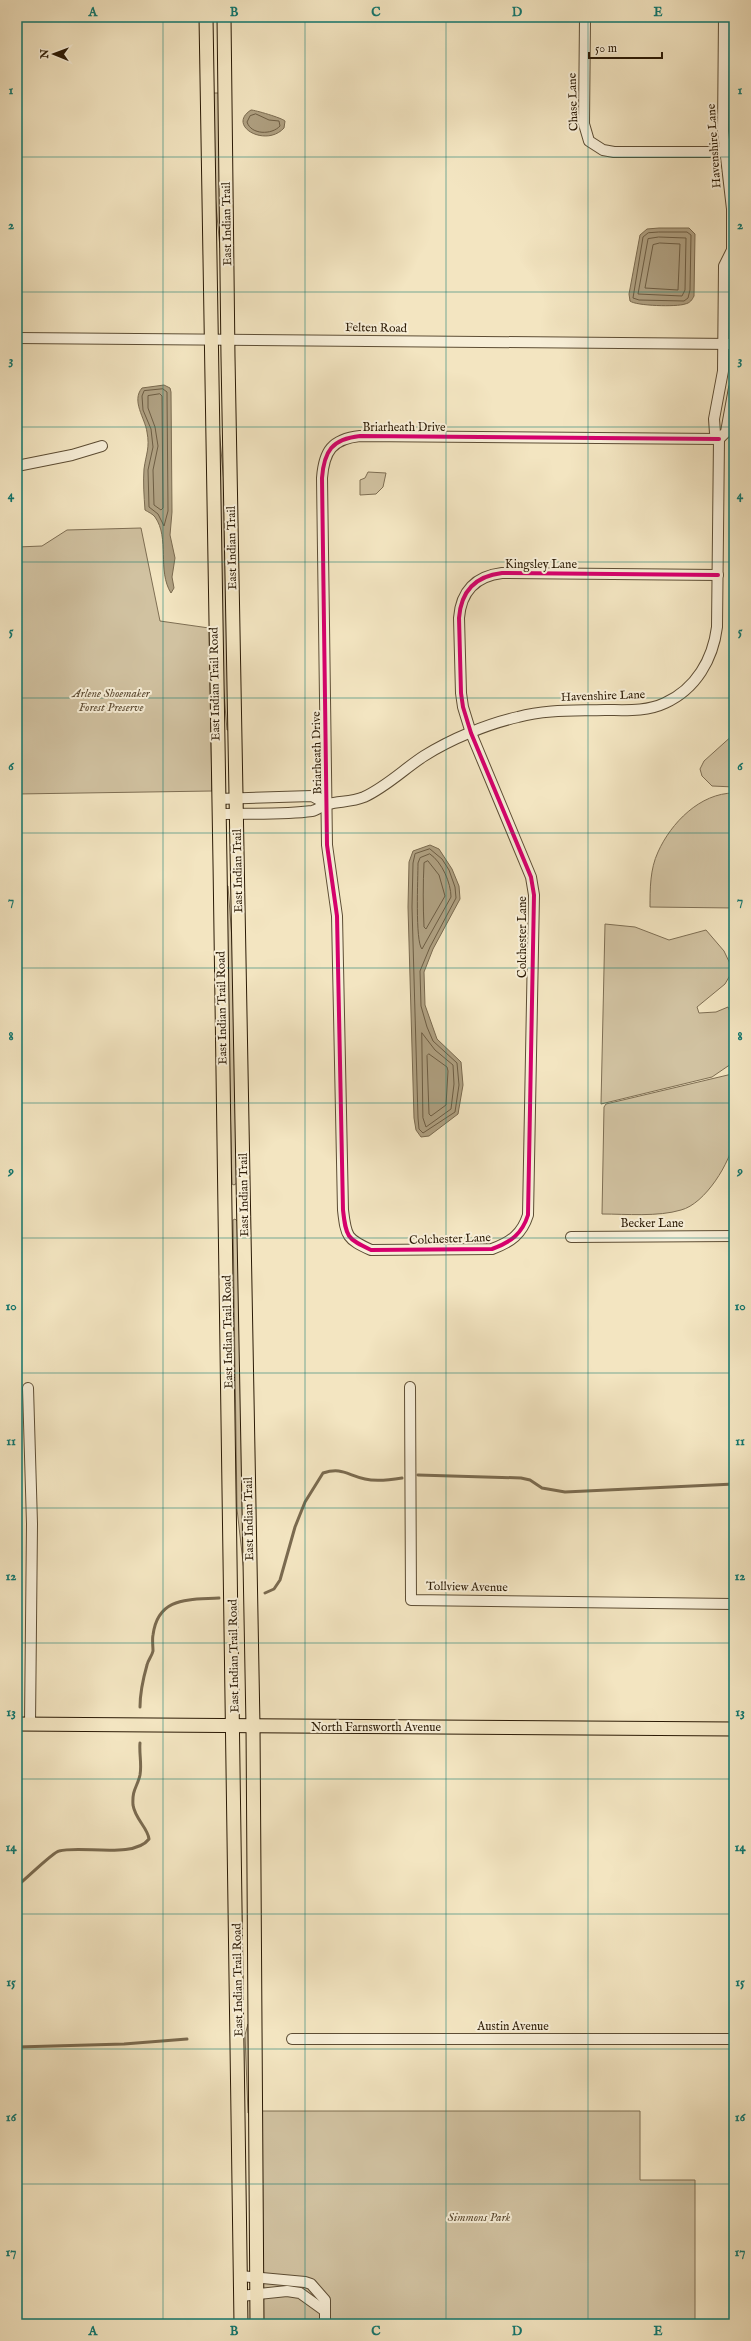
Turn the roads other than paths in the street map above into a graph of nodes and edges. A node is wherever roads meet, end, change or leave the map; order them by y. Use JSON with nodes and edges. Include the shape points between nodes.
{"nodes":[{"id":1,"x":206,"y":17,"type":"edge"},
{"id":2,"x":224,"y":17,"type":"edge"},
{"id":3,"x":585,"y":17,"type":"edge"},
{"id":4,"x":724,"y":17,"type":"edge"},
{"id":5,"x":726,"y":152,"type":"junction"},
{"id":6,"x":733,"y":250,"type":"edge"},
{"id":7,"x":17,"y":339,"type":"edge"},
{"id":8,"x":210,"y":340,"type":"junction"},
{"id":9,"x":228,"y":340,"type":"junction"},
{"id":10,"x":723,"y":344,"type":"junction"},
{"id":11,"x":734,"y":344,"type":"edge"},
{"id":12,"x":734,"y":388,"type":"edge"},
{"id":13,"x":719,"y":439,"type":"junction"},
{"id":14,"x":102,"y":446,"type":"dead end"},
{"id":15,"x":17,"y":466,"type":"edge"},
{"id":16,"x":718,"y":575,"type":"junction"},
{"id":17,"x":471,"y":733,"type":"junction"},
{"id":18,"x":236,"y":798,"type":"junction"},
{"id":19,"x":218,"y":799,"type":"junction"},
{"id":20,"x":327,"y":804,"type":"junction"},
{"id":21,"x":237,"y":813,"type":"junction"},
{"id":22,"x":218,"y":814,"type":"junction"},
{"id":23,"x":225,"y":1203,"type":"junction"},
{"id":24,"x":244,"y":1203,"type":"junction"},
{"id":25,"x":734,"y":1236,"type":"edge"},
{"id":26,"x":571,"y":1237,"type":"dead end"},
{"id":27,"x":410,"y":1387,"type":"dead end"},
{"id":28,"x":28,"y":1388,"type":"dead end"},
{"id":29,"x":734,"y":1604,"type":"edge"},
{"id":30,"x":17,"y":1724,"type":"edge"},
{"id":31,"x":30,"y":1724,"type":"junction"},
{"id":32,"x":235,"y":1726,"type":"junction"},
{"id":33,"x":253,"y":1726,"type":"junction"},
{"id":34,"x":734,"y":1729,"type":"edge"},
{"id":35,"x":292,"y":2039,"type":"dead end"},
{"id":36,"x":734,"y":2039,"type":"edge"},
{"id":37,"x":241,"y":2276,"type":"junction"},
{"id":38,"x":257,"y":2277,"type":"junction"},
{"id":39,"x":241,"y":2296,"type":"junction"},
{"id":40,"x":257,"y":2296,"type":"junction"},
{"id":41,"x":325,"y":2311,"type":"junction"},
{"id":42,"x":241,"y":2324,"type":"edge"},
{"id":43,"x":257,"y":2324,"type":"edge"},
{"id":44,"x":325,"y":2324,"type":"edge"}],
"edges":[{"from":1,"to":8,"type":"main road","name":"East Indian Trail"},
{"from":2,"to":9,"type":"main road","name":"East Indian Trail"},
{"from":3,"to":5,"type":"street","name":"Chase Lane","via":[[584,124],[589,141],[603,150],[614,152]]},
{"from":4,"to":5,"type":"street","name":"Havenshire Lane","via":[[723,118]]},
{"from":5,"to":6,"type":"street","name":"Havenshire Lane"},
{"from":6,"to":10,"type":"street","name":"Havenshire Lane","via":[[724,266]]},
{"from":7,"to":8,"type":"street","name":"Felten Road"},
{"from":8,"to":9,"type":"street","name":"Felten Road"},
{"from":8,"to":19,"type":"main road","name":"East Indian Trail Road"},
{"from":9,"to":10,"type":"street","name":"Felten Road"},
{"from":9,"to":18,"type":"main road","name":"East Indian Trail"},
{"from":10,"to":11,"type":"street","name":"Felten Road"},
{"from":10,"to":13,"type":"street","name":"Havenshire Lane","via":[[722,382],[714,419],[715,433]]},
{"from":12,"to":13,"type":"street","name":"Havenshire Lane","via":[[726,432]]},
{"from":13,"to":16,"type":"street","name":"Havenshire Lane"},
{"from":13,"to":20,"type":"street","name":"Briarheath Drive","via":[[360,436],[348,437],[332,446],[323,463],[322,478]]},
{"from":14,"to":15,"type":"street"},
{"from":16,"to":17,"type":"street","name":"Havenshire Lane","via":[[718,627],[715,643],[709,660],[697,678],[683,692],[665,703],[649,708],[538,713],[507,720]]},
{"from":16,"to":17,"type":"street","name":"Kingsley Lane","via":[[502,573],[492,574],[471,585],[460,606],[459,618],[461,693]]},
{"from":17,"to":20,"type":"street","name":"Havenshire Lane","via":[[425,756],[370,794],[352,801]]},
{"from":17,"to":20,"type":"street","name":"Colchester Lane","via":[[531,877],[534,895],[528,1215],[524,1228],[507,1244],[492,1249],[371,1250],[349,1238],[344,1226],[337,916],[327,845]]},
{"from":18,"to":19,"type":"street"},
{"from":18,"to":20,"type":"street","via":[[312,796]]},
{"from":18,"to":21,"type":"main road","name":"East Indian Trail"},
{"from":19,"to":22,"type":"main road","name":"East Indian Trail Road"},
{"from":20,"to":21,"type":"street","name":"Havenshire Lane","via":[[313,811]]},
{"from":21,"to":22,"type":"street","name":"Havenshire Lane"},
{"from":21,"to":24,"type":"main road","name":"East Indian Trail"},
{"from":22,"to":23,"type":"main road","name":"East Indian Trail Road"},
{"from":23,"to":24,"type":"main road"},
{"from":23,"to":32,"type":"main road","name":"East Indian Trail Road"},
{"from":24,"to":33,"type":"main road","name":"East Indian Trail"},
{"from":25,"to":26,"type":"street","name":"Becker Lane"},
{"from":27,"to":29,"type":"street","name":"Tollview Avenue","via":[[411,1600]]},
{"from":28,"to":31,"type":"street","via":[[32,1524]]},
{"from":30,"to":31,"type":"main road","name":"North Farnsworth Avenue"},
{"from":31,"to":32,"type":"main road","name":"North Farnsworth Avenue"},
{"from":32,"to":33,"type":"main road","name":"North Farnsworth Avenue"},
{"from":32,"to":37,"type":"main road","name":"East Indian Trail Road"},
{"from":33,"to":34,"type":"main road","name":"North Farnsworth Avenue"},
{"from":33,"to":38,"type":"main road","name":"East Indian Trail Road"},
{"from":35,"to":36,"type":"street","name":"Austin Avenue"},
{"from":37,"to":38,"type":"street"},
{"from":37,"to":39,"type":"main road","name":"East Indian Trail Road"},
{"from":38,"to":40,"type":"main road","name":"East Indian Trail Road"},
{"from":38,"to":41,"type":"street","via":[[297,2280],[311,2284],[325,2300]]},
{"from":39,"to":40,"type":"street"},
{"from":39,"to":42,"type":"main road","name":"East Indian Trail Road"},
{"from":40,"to":41,"type":"street","via":[[287,2291],[300,2293]]},
{"from":40,"to":43,"type":"main road","name":"East Indian Trail Road"},
{"from":41,"to":44,"type":"street"}]}
